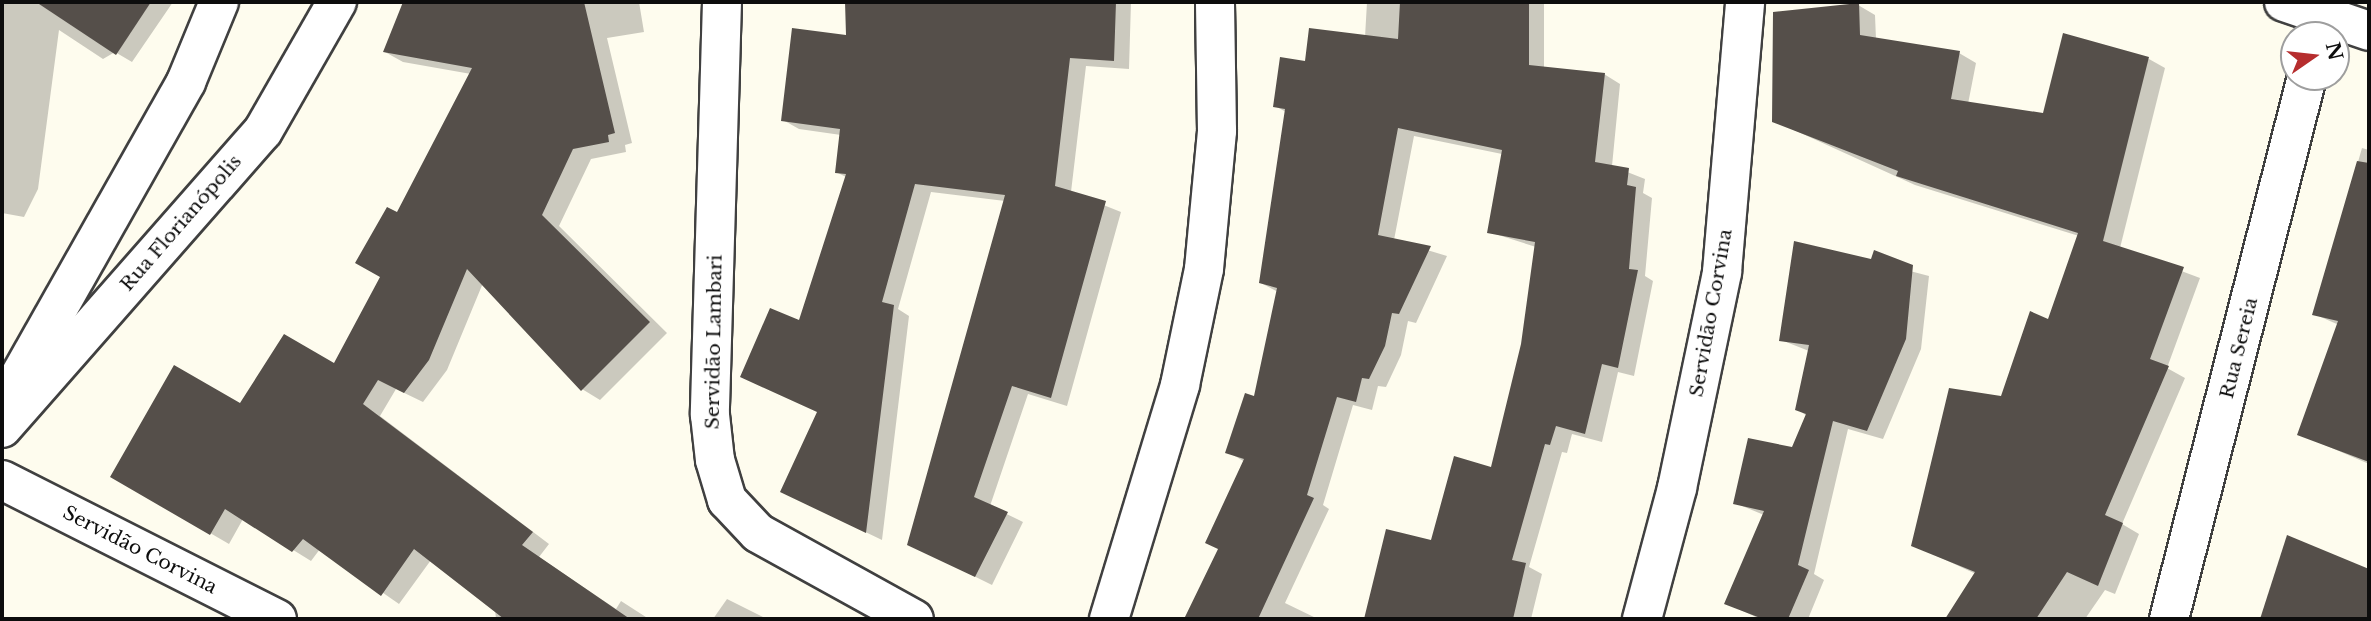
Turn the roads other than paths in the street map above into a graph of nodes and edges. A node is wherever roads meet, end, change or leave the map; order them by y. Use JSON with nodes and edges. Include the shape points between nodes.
{"nodes":[{"id":1,"x":219,"y":2,"type":"edge"},
{"id":2,"x":337,"y":2,"type":"edge"},
{"id":3,"x":722,"y":2,"type":"edge"},
{"id":4,"x":1215,"y":2,"type":"edge"},
{"id":5,"x":1745,"y":2,"type":"edge"},
{"id":6,"x":2284,"y":2,"type":"edge"},
{"id":7,"x":2314,"y":21,"type":"edge"},
{"id":8,"x":2350,"y":29,"type":"edge"},
{"id":9,"x":2369,"y":31,"type":"edge"},
{"id":10,"x":2303,"y":91,"type":"edge"},
{"id":11,"x":2,"y":408,"type":"edge"},
{"id":12,"x":2,"y":428,"type":"edge"},
{"id":13,"x":2,"y":480,"type":"edge"},
{"id":14,"x":277,"y":619,"type":"edge"},
{"id":15,"x":914,"y":619,"type":"edge"},
{"id":16,"x":1109,"y":619,"type":"edge"},
{"id":17,"x":1642,"y":619,"type":"edge"},
{"id":18,"x":2169,"y":619,"type":"edge"}],
"edges":[{"from":1,"to":11,"type":"street","via":[[186,82]]},
{"from":2,"to":12,"type":"street","name":"Rua Florianópolis","via":[[263,131]]},
{"from":3,"to":15,"type":"street","name":"Servidão Lambari","via":[[710,415],[715,460],[727,500],[758,533]]},
{"from":4,"to":16,"type":"street","via":[[1217,131],[1205,269],[1180,385]]},
{"from":5,"to":17,"type":"street","name":"Servidão Corvina","via":[[1722,272],[1677,488]]},
{"from":6,"to":7,"type":"street"},
{"from":8,"to":9,"type":"street"},
{"from":10,"to":18,"type":"street","name":"Rua Sereia"},
{"from":13,"to":14,"type":"street","name":"Servidão Corvina"}]}
